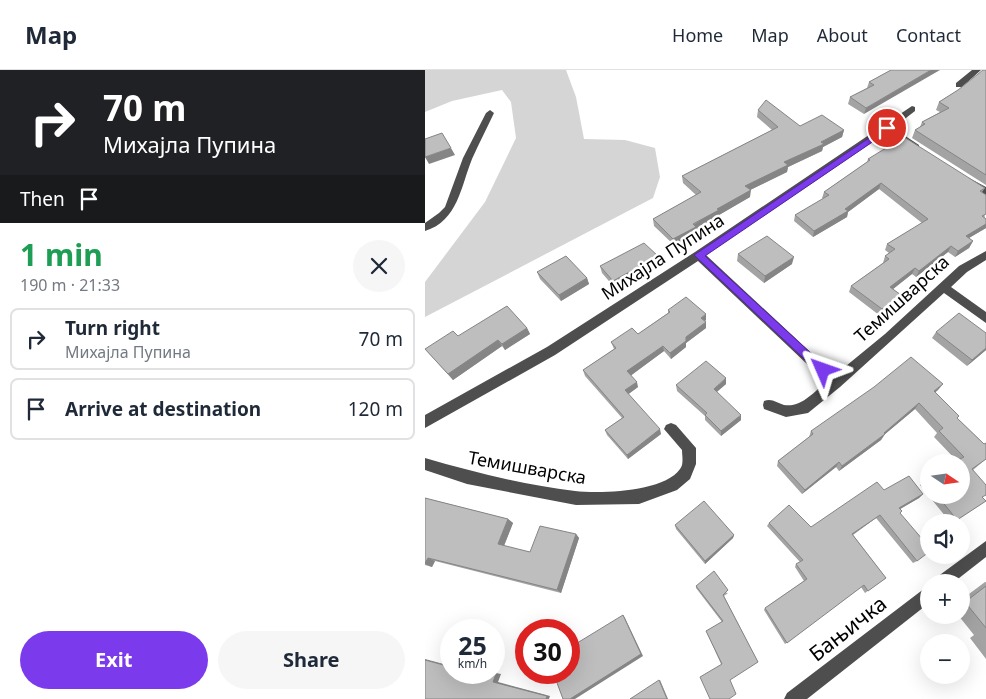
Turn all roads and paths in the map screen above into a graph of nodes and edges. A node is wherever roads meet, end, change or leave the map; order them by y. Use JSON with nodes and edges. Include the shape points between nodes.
{"nodes":[{"id":1,"x":977,"y":70,"type":"edge"},
{"id":2,"x":959,"y":85,"type":"dead end"},
{"id":3,"x":912,"y":109,"type":"dead end"},
{"id":4,"x":490,"y":113,"type":"dead end"},
{"id":5,"x":887,"y":128,"type":"junction"},
{"id":6,"x":925,"y":152,"type":"edge"},
{"id":7,"x":963,"y":177,"type":"edge"},
{"id":8,"x":986,"y":192,"type":"edge"},
{"id":9,"x":425,"y":227,"type":"edge"},
{"id":10,"x":699,"y":255,"type":"junction"},
{"id":11,"x":986,"y":255,"type":"edge"},
{"id":12,"x":943,"y":287,"type":"junction"},
{"id":13,"x":986,"y":318,"type":"edge"},
{"id":14,"x":836,"y":383,"type":"junction"},
{"id":15,"x":769,"y":405,"type":"dead end"},
{"id":16,"x":425,"y":422,"type":"edge"},
{"id":17,"x":671,"y":430,"type":"dead end"},
{"id":18,"x":425,"y":464,"type":"edge"},
{"id":19,"x":986,"y":548,"type":"edge"},
{"id":20,"x":952,"y":574,"type":"edge"},
{"id":21,"x":920,"y":600,"type":"edge"},
{"id":22,"x":793,"y":699,"type":"edge"}],
"edges":[{"from":1,"to":2,"type":"street"},
{"from":3,"to":5,"type":"street","name":"Михајла Пупина"},
{"from":4,"to":9,"type":"street","via":[[464,167],[451,208],[443,218]]},
{"from":5,"to":6,"type":"street"},
{"from":5,"to":10,"type":"street","name":"Михајла Пупина"},
{"from":7,"to":8,"type":"street"},
{"from":10,"to":14,"type":"street"},
{"from":10,"to":16,"type":"street","name":"Михајла Пупина","via":[[551,351]]},
{"from":11,"to":12,"type":"street","name":"Темишварска"},
{"from":12,"to":13,"type":"street"},
{"from":12,"to":14,"type":"street","name":"Темишварска"},
{"from":14,"to":15,"type":"street","name":"Темишварска","via":[[803,409],[785,411]]},
{"from":17,"to":18,"type":"street","name":"Темишварска","via":[[689,448],[685,474],[672,486],[639,498],[576,498],[467,477]]},
{"from":19,"to":20,"type":"street"},
{"from":21,"to":22,"type":"street","name":"Бањичка"}]}
